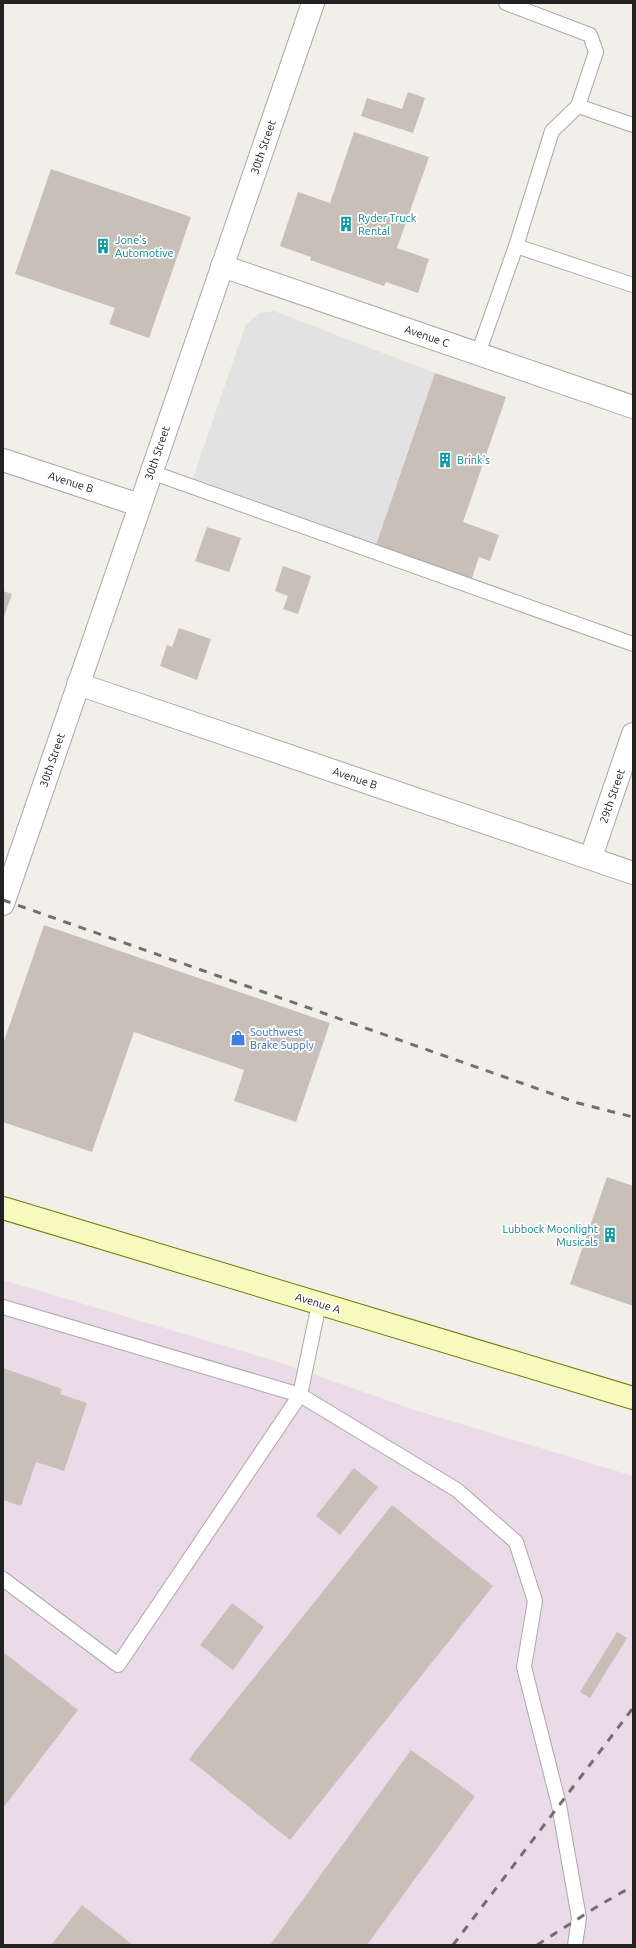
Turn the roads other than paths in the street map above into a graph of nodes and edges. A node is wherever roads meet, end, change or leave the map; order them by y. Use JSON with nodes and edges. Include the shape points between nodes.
{"nodes":[{"id":1,"x":313,"y":3,"type":"edge"},
{"id":2,"x":506,"y":3,"type":"edge"},
{"id":3,"x":578,"y":106,"type":"junction"},
{"id":4,"x":633,"y":125,"type":"edge"},
{"id":5,"x":516,"y":246,"type":"junction"},
{"id":6,"x":222,"y":266,"type":"junction"},
{"id":7,"x":633,"y":285,"type":"edge"},
{"id":8,"x":478,"y":354,"type":"junction"},
{"id":9,"x":633,"y":407,"type":"edge"},
{"id":10,"x":3,"y":460,"type":"edge"},
{"id":11,"x":151,"y":472,"type":"junction"},
{"id":12,"x":139,"y":505,"type":"junction"},
{"id":13,"x":633,"y":644,"type":"edge"},
{"id":14,"x":78,"y":684,"type":"junction"},
{"id":15,"x":633,"y":734,"type":"edge"},
{"id":16,"x":591,"y":858,"type":"junction"},
{"id":17,"x":633,"y":873,"type":"edge"},
{"id":18,"x":3,"y":904,"type":"edge"},
{"id":19,"x":3,"y":1208,"type":"edge"},
{"id":20,"x":319,"y":1304,"type":"junction"},
{"id":21,"x":3,"y":1307,"type":"edge"},
{"id":22,"x":300,"y":1395,"type":"junction"},
{"id":23,"x":633,"y":1398,"type":"edge"},
{"id":24,"x":3,"y":1579,"type":"edge"},
{"id":25,"x":575,"y":1945,"type":"edge"}],
"edges":[{"from":1,"to":6,"type":"street","name":"30th Street"},
{"from":2,"to":3,"type":"lane","via":[[590,35],[596,52]]},
{"from":3,"to":4,"type":"lane"},
{"from":3,"to":5,"type":"lane","via":[[552,131]]},
{"from":5,"to":7,"type":"lane"},
{"from":5,"to":8,"type":"lane"},
{"from":6,"to":8,"type":"street","name":"Avenue C"},
{"from":6,"to":11,"type":"street","name":"30th Street"},
{"from":8,"to":9,"type":"street","name":"Avenue C"},
{"from":10,"to":12,"type":"street","name":"Avenue B"},
{"from":11,"to":12,"type":"street","name":"30th Street"},
{"from":11,"to":13,"type":"lane"},
{"from":12,"to":14,"type":"street","name":"30th Street"},
{"from":14,"to":16,"type":"street","name":"Avenue B"},
{"from":14,"to":18,"type":"street","name":"30th Street"},
{"from":15,"to":16,"type":"street","name":"29th Street"},
{"from":16,"to":17,"type":"street","name":"Avenue B"},
{"from":19,"to":20,"type":"main road","name":"Avenue A"},
{"from":20,"to":22,"type":"lane"},
{"from":20,"to":23,"type":"main road","name":"Avenue A"},
{"from":21,"to":22,"type":"lane"},
{"from":22,"to":24,"type":"lane","via":[[118,1665]]},
{"from":22,"to":25,"type":"lane","via":[[457,1490],[516,1542],[536,1601],[524,1667],[560,1812],[579,1918]]}]}
